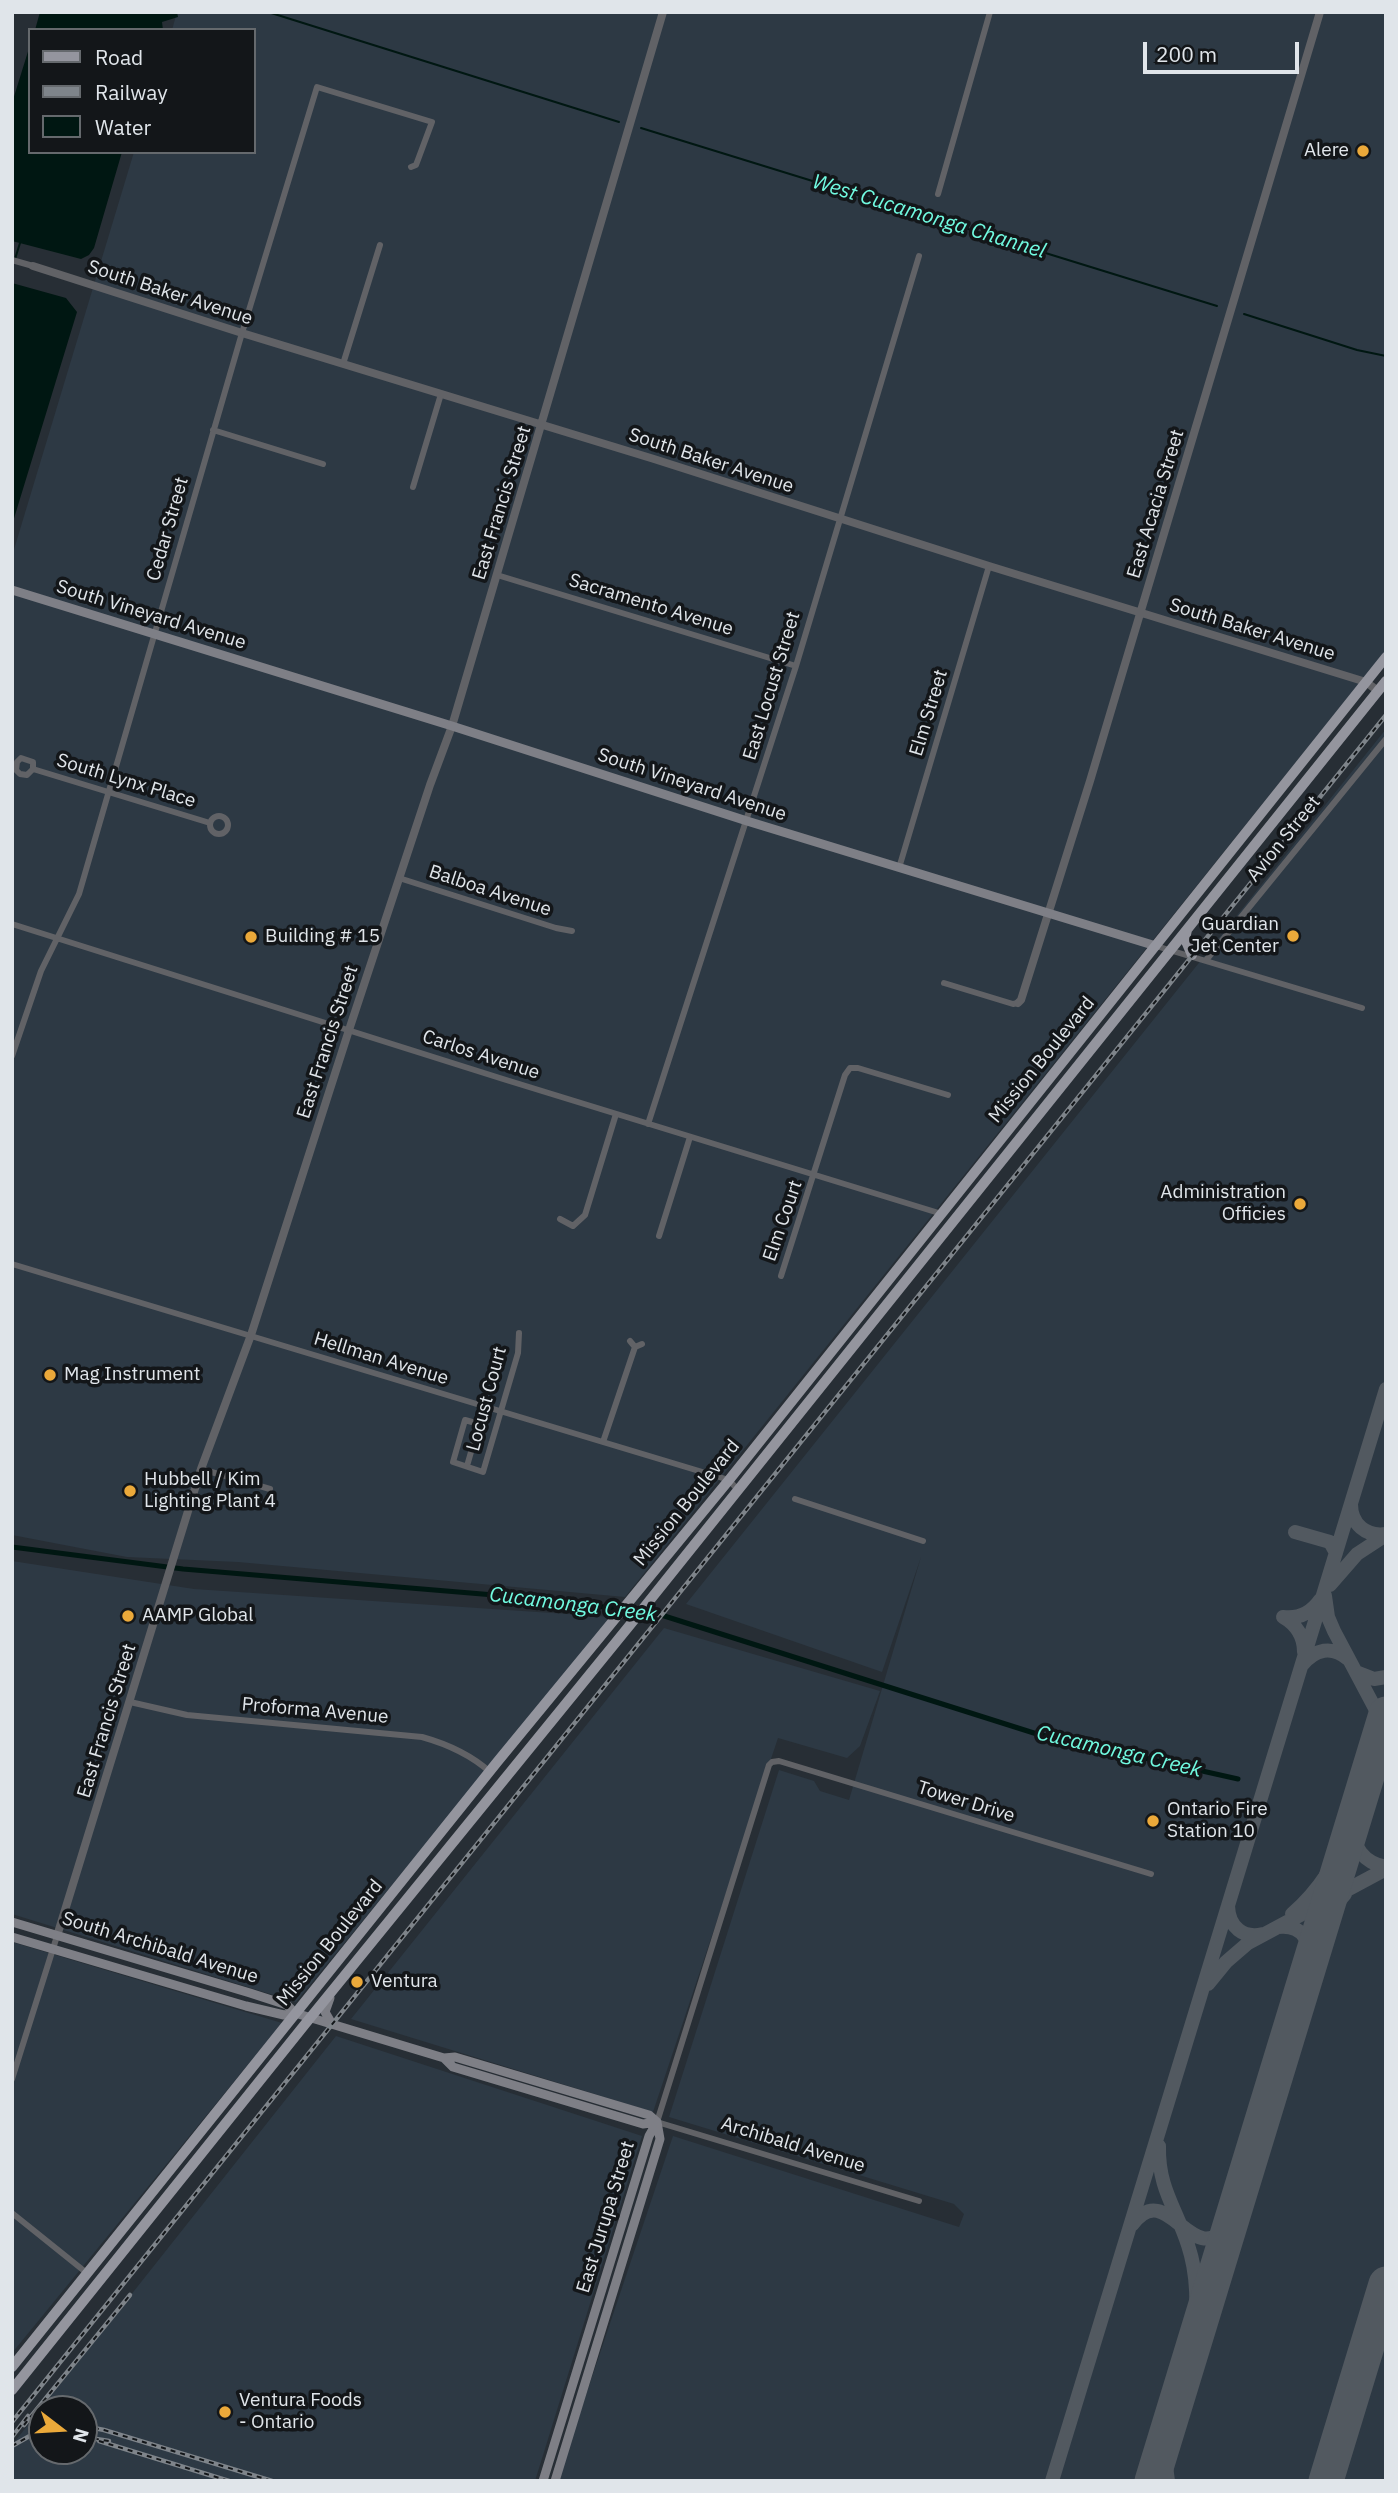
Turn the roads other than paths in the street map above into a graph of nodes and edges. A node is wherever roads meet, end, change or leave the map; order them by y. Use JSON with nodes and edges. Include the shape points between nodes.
{"nodes":[{"id":1,"x":663,"y":12,"type":"edge"},
{"id":2,"x":990,"y":12,"type":"edge"},
{"id":3,"x":1320,"y":12,"type":"edge"},
{"id":4,"x":411,"y":167,"type":"dead end"},
{"id":5,"x":938,"y":194,"type":"dead end"},
{"id":6,"x":380,"y":245,"type":"dead end"},
{"id":7,"x":919,"y":256,"type":"dead end"},
{"id":8,"x":12,"y":260,"type":"edge"},
{"id":9,"x":33,"y":266,"type":"joint"},
{"id":10,"x":242,"y":333,"type":"junction"},
{"id":11,"x":343,"y":364,"type":"junction"},
{"id":12,"x":441,"y":394,"type":"junction"},
{"id":13,"x":542,"y":425,"type":"junction"},
{"id":14,"x":214,"y":430,"type":"junction"},
{"id":15,"x":323,"y":464,"type":"dead end"},
{"id":16,"x":413,"y":487,"type":"dead end"},
{"id":17,"x":840,"y":519,"type":"junction"},
{"id":18,"x":989,"y":566,"type":"junction"},
{"id":19,"x":497,"y":575,"type":"junction"},
{"id":20,"x":12,"y":590,"type":"edge"},
{"id":21,"x":1140,"y":611,"type":"junction"},
{"id":22,"x":154,"y":634,"type":"junction"},
{"id":23,"x":1386,"y":657,"type":"edge"},
{"id":24,"x":796,"y":667,"type":"junction"},
{"id":25,"x":1386,"y":681,"type":"edge"},
{"id":26,"x":1366,"y":682,"type":"junction"},
{"id":27,"x":1378,"y":691,"type":"junction"},
{"id":28,"x":452,"y":726,"type":"junction"},
{"id":29,"x":1386,"y":739,"type":"edge"},
{"id":30,"x":33,"y":769,"type":"dead end"},
{"id":31,"x":108,"y":792,"type":"junction"},
{"id":32,"x":747,"y":821,"type":"junction"},
{"id":33,"x":210,"y":823,"type":"dead end"},
{"id":34,"x":899,"y":868,"type":"junction"},
{"id":35,"x":399,"y":878,"type":"junction"},
{"id":36,"x":1049,"y":915,"type":"junction"},
{"id":37,"x":12,"y":924,"type":"edge"},
{"id":38,"x":1187,"y":930,"type":"junction"},
{"id":39,"x":572,"y":931,"type":"dead end"},
{"id":40,"x":58,"y":939,"type":"junction"},
{"id":41,"x":1156,"y":946,"type":"junction"},
{"id":42,"x":1172,"y":950,"type":"junction"},
{"id":43,"x":1192,"y":956,"type":"junction"},
{"id":44,"x":1207,"y":960,"type":"junction"},
{"id":45,"x":944,"y":983,"type":"dead end"},
{"id":46,"x":1018,"y":1003,"type":"joint"},
{"id":47,"x":1362,"y":1008,"type":"dead end"},
{"id":48,"x":349,"y":1030,"type":"junction"},
{"id":49,"x":12,"y":1056,"type":"edge"},
{"id":50,"x":948,"y":1095,"type":"dead end"},
{"id":51,"x":616,"y":1114,"type":"junction"},
{"id":52,"x":648,"y":1124,"type":"junction"},
{"id":53,"x":690,"y":1137,"type":"junction"},
{"id":54,"x":815,"y":1175,"type":"junction"},
{"id":55,"x":942,"y":1214,"type":"junction"},
{"id":56,"x":561,"y":1219,"type":"dead end"},
{"id":57,"x":659,"y":1236,"type":"dead end"},
{"id":58,"x":12,"y":1264,"type":"edge"},
{"id":59,"x":781,"y":1276,"type":"dead end"},
{"id":60,"x":519,"y":1333,"type":"dead end"},
{"id":61,"x":251,"y":1335,"type":"junction"},
{"id":62,"x":636,"y":1344,"type":"dead end"},
{"id":63,"x":499,"y":1411,"type":"junction"},
{"id":64,"x":603,"y":1442,"type":"junction"},
{"id":65,"x":467,"y":1466,"type":"junction"},
{"id":66,"x":201,"y":1469,"type":"junction"},
{"id":67,"x":729,"y":1480,"type":"junction"},
{"id":68,"x":270,"y":1489,"type":"dead end"},
{"id":69,"x":737,"y":1489,"type":"junction"},
{"id":70,"x":795,"y":1499,"type":"dead end"},
{"id":71,"x":923,"y":1541,"type":"dead end"},
{"id":72,"x":130,"y":1702,"type":"junction"},
{"id":73,"x":489,"y":1772,"type":"junction"},
{"id":74,"x":1151,"y":1874,"type":"dead end"},
{"id":75,"x":12,"y":1922,"type":"edge"},
{"id":76,"x":57,"y":1936,"type":"junction"},
{"id":77,"x":12,"y":1937,"type":"edge"},
{"id":78,"x":53,"y":1949,"type":"junction"},
{"id":79,"x":337,"y":1985,"type":"junction"},
{"id":80,"x":272,"y":2012,"type":"junction"},
{"id":81,"x":295,"y":2013,"type":"junction"},
{"id":82,"x":311,"y":2018,"type":"junction"},
{"id":83,"x":332,"y":2024,"type":"junction"},
{"id":84,"x":277,"y":2036,"type":"junction"},
{"id":85,"x":444,"y":2058,"type":"junction"},
{"id":86,"x":12,"y":2079,"type":"edge"},
{"id":87,"x":594,"y":2099,"type":"junction"},
{"id":88,"x":568,"y":2101,"type":"junction"},
{"id":89,"x":657,"y":2122,"type":"junction"},
{"id":90,"x":919,"y":2202,"type":"dead end"},
{"id":91,"x":12,"y":2213,"type":"edge"},
{"id":92,"x":88,"y":2274,"type":"junction"},
{"id":93,"x":12,"y":2367,"type":"edge"},
{"id":94,"x":12,"y":2390,"type":"edge"},
{"id":95,"x":543,"y":2481,"type":"edge"},
{"id":96,"x":555,"y":2481,"type":"edge"}],
"edges":[{"from":1,"to":13,"type":"street","name":"East Francis Street"},
{"from":2,"to":5,"type":"street"},
{"from":3,"to":21,"type":"street","name":"East Acacia Street"},
{"from":4,"to":10,"type":"street","name":"Cedar Street","via":[[416,165],[432,122],[317,87]]},
{"from":6,"to":11,"type":"street"},
{"from":7,"to":17,"type":"street","name":"East Locust Street"},
{"from":8,"to":9,"type":"street"},
{"from":9,"to":10,"type":"street","name":"South Baker Avenue"},
{"from":10,"to":11,"type":"street","name":"South Baker Avenue"},
{"from":10,"to":14,"type":"street","name":"Cedar Street"},
{"from":11,"to":12,"type":"street","name":"South Baker Avenue"},
{"from":12,"to":13,"type":"street","name":"South Baker Avenue"},
{"from":12,"to":16,"type":"street"},
{"from":13,"to":17,"type":"street","name":"South Baker Avenue"},
{"from":13,"to":19,"type":"street","name":"East Francis Street"},
{"from":14,"to":15,"type":"street"},
{"from":14,"to":22,"type":"street","name":"Cedar Street"},
{"from":17,"to":18,"type":"street","name":"South Baker Avenue"},
{"from":17,"to":24,"type":"street","name":"East Locust Street"},
{"from":18,"to":21,"type":"street","name":"South Baker Avenue"},
{"from":18,"to":34,"type":"street","name":"Elm Street"},
{"from":19,"to":24,"type":"street","name":"Sacramento Avenue"},
{"from":19,"to":28,"type":"street","name":"East Francis Street"},
{"from":20,"to":22,"type":"main road","name":"South Vineyard Avenue"},
{"from":21,"to":26,"type":"street","name":"South Baker Avenue"},
{"from":21,"to":36,"type":"street","name":"East Acacia Street"},
{"from":22,"to":28,"type":"main road","name":"South Vineyard Avenue"},
{"from":22,"to":31,"type":"street","name":"Cedar Street"},
{"from":23,"to":26,"type":"main road","name":"Mission Boulevard"},
{"from":24,"to":32,"type":"street","name":"East Locust Street"},
{"from":25,"to":27,"type":"main road","name":"Mission Boulevard"},
{"from":26,"to":27,"type":"street","name":"South Baker Avenue"},
{"from":26,"to":41,"type":"main road","name":"Mission Boulevard"},
{"from":27,"to":38,"type":"main road","name":"Mission Boulevard"},
{"from":28,"to":32,"type":"main road","name":"South Vineyard Avenue"},
{"from":28,"to":35,"type":"street","name":"East Francis Street"},
{"from":29,"to":44,"type":"street","name":"Avion Street"},
{"from":30,"to":31,"type":"street","name":"South Lynx Place"},
{"from":31,"to":33,"type":"street","name":"South Lynx Place"},
{"from":31,"to":40,"type":"street","name":"Cedar Street","via":[[79,894]]},
{"from":32,"to":34,"type":"main road","name":"South Vineyard Avenue"},
{"from":32,"to":52,"type":"street","name":"East Locust Street"},
{"from":34,"to":36,"type":"main road","name":"South Vineyard Avenue"},
{"from":35,"to":39,"type":"street","name":"Balboa Avenue"},
{"from":35,"to":48,"type":"street","name":"East Francis Street"},
{"from":36,"to":41,"type":"main road","name":"South Vineyard Avenue"},
{"from":36,"to":46,"type":"street","name":"East Acacia Street"},
{"from":37,"to":40,"type":"street","name":"Carlos Avenue"},
{"from":38,"to":42,"type":"main road","name":"Mission Boulevard"},
{"from":38,"to":43,"type":"main road","via":[[1185,939]]},
{"from":40,"to":48,"type":"street","name":"Carlos Avenue"},
{"from":40,"to":49,"type":"street","name":"Cedar Street","via":[[41,971]]},
{"from":41,"to":42,"type":"street","name":"South Vineyard Avenue"},
{"from":41,"to":55,"type":"main road","name":"Mission Boulevard"},
{"from":42,"to":43,"type":"street","name":"South Vineyard Avenue"},
{"from":42,"to":69,"type":"main road","name":"Mission Boulevard"},
{"from":43,"to":44,"type":"street","name":"South Vineyard Avenue"},
{"from":44,"to":47,"type":"street","name":"South Vineyard Avenue"},
{"from":45,"to":46,"type":"street"},
{"from":48,"to":51,"type":"street","name":"Carlos Avenue"},
{"from":48,"to":61,"type":"street","name":"East Francis Street"},
{"from":50,"to":54,"type":"street","via":[[850,1068]]},
{"from":51,"to":52,"type":"street","name":"Carlos Avenue"},
{"from":51,"to":56,"type":"street","via":[[585,1215],[573,1226]]},
{"from":52,"to":53,"type":"street","name":"Carlos Avenue"},
{"from":53,"to":54,"type":"street","name":"Carlos Avenue"},
{"from":53,"to":57,"type":"street"},
{"from":54,"to":55,"type":"street","name":"Carlos Avenue"},
{"from":54,"to":59,"type":"street","name":"Elm Court"},
{"from":55,"to":67,"type":"main road","name":"Mission Boulevard"},
{"from":58,"to":61,"type":"street","name":"Hellman Avenue"},
{"from":60,"to":63,"type":"street","name":"Locust Court","via":[[518,1353]]},
{"from":61,"to":63,"type":"street","name":"Hellman Avenue"},
{"from":61,"to":66,"type":"street","name":"East Francis Street"},
{"from":62,"to":64,"type":"street"},
{"from":63,"to":64,"type":"street","name":"Hellman Avenue"},
{"from":63,"to":65,"type":"street","name":"Locust Court","via":[[483,1472]]},
{"from":64,"to":67,"type":"street","name":"Hellman Avenue"},
{"from":65,"to":65,"type":"street","via":[[453,1462],[465,1420],[479,1424]]},
{"from":66,"to":68,"type":"street"},
{"from":66,"to":72,"type":"street","name":"East Francis Street"},
{"from":67,"to":69,"type":"street"},
{"from":67,"to":73,"type":"main road","name":"Mission Boulevard"},
{"from":69,"to":79,"type":"main road","name":"Mission Boulevard"},
{"from":70,"to":71,"type":"street"},
{"from":72,"to":73,"type":"street","name":"Proforma Avenue","via":[[187,1715],[422,1737],[448,1745]]},
{"from":72,"to":76,"type":"street","name":"East Francis Street"},
{"from":73,"to":81,"type":"main road","name":"Mission Boulevard"},
{"from":74,"to":89,"type":"street","name":"Tower Drive","via":[[772,1762]]},
{"from":75,"to":76,"type":"main road","name":"South Archibald Avenue"},
{"from":76,"to":78,"type":"street","name":"East Francis Street"},
{"from":76,"to":81,"type":"main road","name":"South Archibald Avenue","via":[[250,1993],[287,2005]]},
{"from":77,"to":78,"type":"main road","name":"South Archibald Avenue"},
{"from":78,"to":80,"type":"main road","name":"South Archibald Avenue"},
{"from":78,"to":86,"type":"street","name":"East Francis Street"},
{"from":79,"to":82,"type":"main road","name":"Mission Boulevard"},
{"from":79,"to":83,"type":"main road","via":[[325,2009]]},
{"from":80,"to":81,"type":"main road","name":"South Archibald Avenue"},
{"from":80,"to":84,"type":"main road","via":[[283,2022]]},
{"from":81,"to":82,"type":"main road","name":"South Archibald Avenue"},
{"from":81,"to":84,"type":"main road","name":"Mission Boulevard"},
{"from":82,"to":83,"type":"main road","name":"Archibald Avenue"},
{"from":82,"to":94,"type":"main road","name":"Mission Boulevard"},
{"from":83,"to":85,"type":"main road","name":"Archibald Avenue"},
{"from":84,"to":92,"type":"main road","name":"Mission Boulevard"},
{"from":85,"to":87,"type":"main road","name":"Archibald Avenue","via":[[455,2057]]},
{"from":85,"to":88,"type":"main road","name":"Archibald Avenue","via":[[453,2067]]},
{"from":87,"to":88,"type":"main road"},
{"from":87,"to":89,"type":"main road","name":"Archibald Avenue","via":[[649,2115]]},
{"from":88,"to":89,"type":"main road","name":"Archibald Avenue","via":[[643,2124]]},
{"from":89,"to":90,"type":"street","name":"Archibald Avenue"},
{"from":89,"to":95,"type":"main road","name":"East Jurupa Street"},
{"from":89,"to":96,"type":"main road","name":"East Jurupa Street","via":[[660,2139]]},
{"from":91,"to":92,"type":"street"},
{"from":92,"to":93,"type":"main road","name":"Mission Boulevard"}]}
